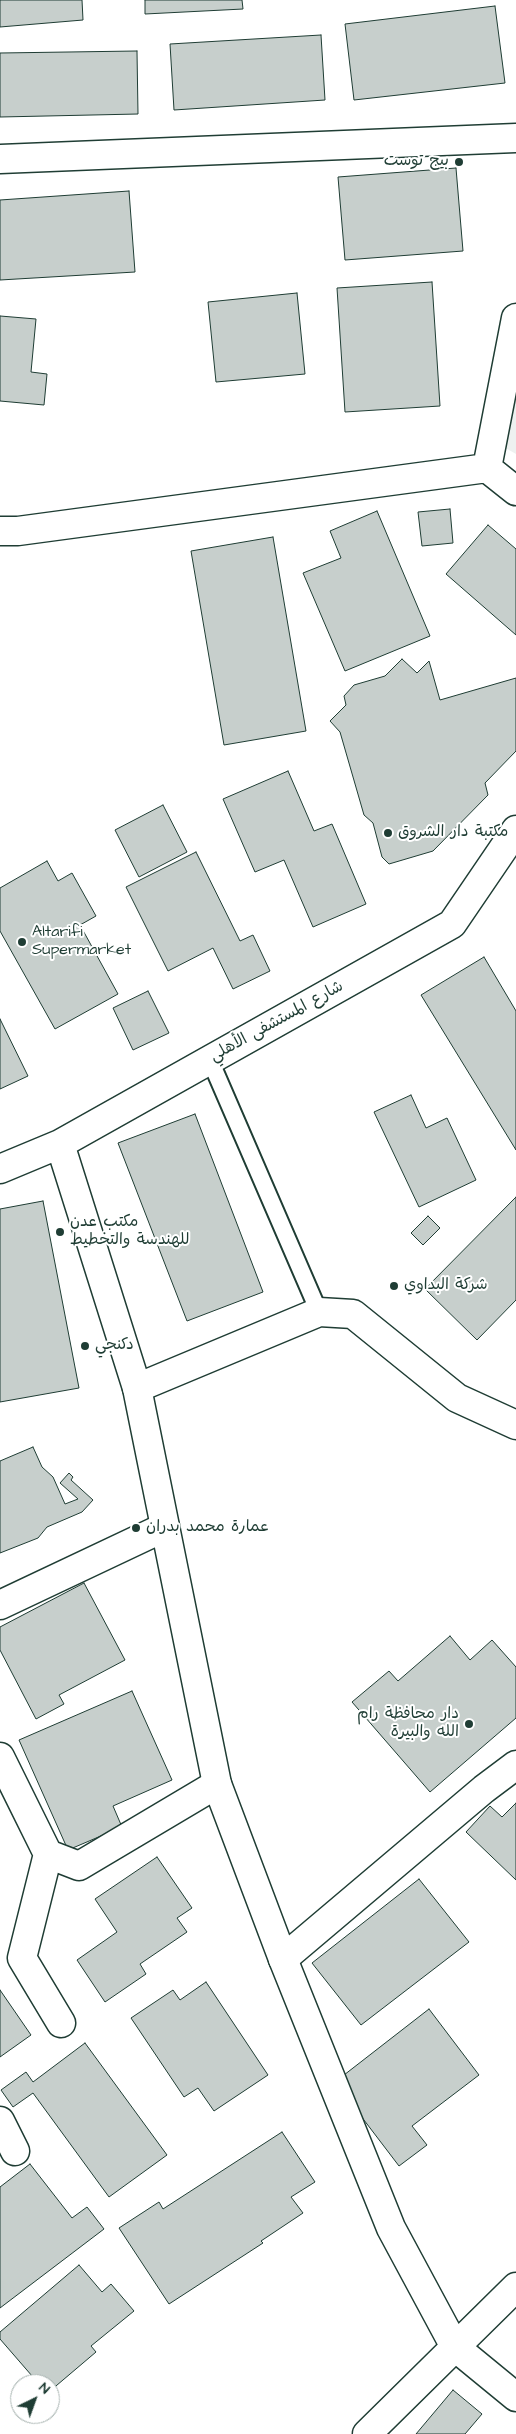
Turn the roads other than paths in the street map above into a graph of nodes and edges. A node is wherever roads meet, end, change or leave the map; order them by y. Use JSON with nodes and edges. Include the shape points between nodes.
{"nodes":[{"id":1,"x":516,"y":138,"type":"edge"},
{"id":2,"x":0,"y":159,"type":"edge"},
{"id":3,"x":516,"y":318,"type":"edge"},
{"id":4,"x":488,"y":468,"type":"junction"},
{"id":5,"x":516,"y":491,"type":"edge"},
{"id":6,"x":0,"y":530,"type":"edge"},
{"id":7,"x":516,"y":830,"type":"edge"},
{"id":8,"x":210,"y":1060,"type":"junction"},
{"id":9,"x":60,"y":1144,"type":"junction"},
{"id":10,"x":0,"y":1169,"type":"edge"},
{"id":11,"x":319,"y":1312,"type":"junction"},
{"id":12,"x":137,"y":1388,"type":"junction"},
{"id":13,"x":516,"y":1425,"type":"edge"},
{"id":14,"x":165,"y":1527,"type":"junction"},
{"id":15,"x":0,"y":1605,"type":"edge"},
{"id":16,"x":0,"y":1757,"type":"edge"},
{"id":17,"x":516,"y":1765,"type":"edge"},
{"id":18,"x":217,"y":1784,"type":"junction"},
{"id":19,"x":48,"y":1854,"type":"junction"},
{"id":20,"x":283,"y":1959,"type":"junction"},
{"id":21,"x":61,"y":2023,"type":"dead end"},
{"id":22,"x":0,"y":2121,"type":"edge"},
{"id":23,"x":16,"y":2151,"type":"dead end"},
{"id":24,"x":516,"y":2287,"type":"edge"},
{"id":25,"x":456,"y":2347,"type":"junction"},
{"id":26,"x":516,"y":2397,"type":"edge"},
{"id":27,"x":367,"y":2434,"type":"edge"}],
"edges":[{"from":1,"to":2,"type":"street"},
{"from":3,"to":4,"type":"street"},
{"from":4,"to":5,"type":"street"},
{"from":4,"to":6,"type":"street","via":[[18,531]]},
{"from":7,"to":8,"type":"street","name":"شارع المستشفى الأهلي","via":[[452,924]]},
{"from":8,"to":9,"type":"street","name":"شارع المستشفى الأهلي"},
{"from":8,"to":11,"type":"lane"},
{"from":9,"to":10,"type":"street","name":"شارع المستشفى الأهلي"},
{"from":9,"to":12,"type":"street"},
{"from":11,"to":12,"type":"street"},
{"from":11,"to":13,"type":"street","via":[[353,1314],[457,1398]]},
{"from":12,"to":14,"type":"street"},
{"from":14,"to":15,"type":"street"},
{"from":14,"to":18,"type":"street"},
{"from":16,"to":19,"type":"street"},
{"from":17,"to":20,"type":"street","via":[[476,1795]]},
{"from":18,"to":19,"type":"street","via":[[79,1866]]},
{"from":18,"to":20,"type":"street"},
{"from":19,"to":21,"type":"street","via":[[22,1958]]},
{"from":20,"to":25,"type":"street","via":[[391,2228]]},
{"from":22,"to":23,"type":"street"},
{"from":24,"to":25,"type":"street"},
{"from":25,"to":26,"type":"street"},
{"from":25,"to":27,"type":"street"}]}
